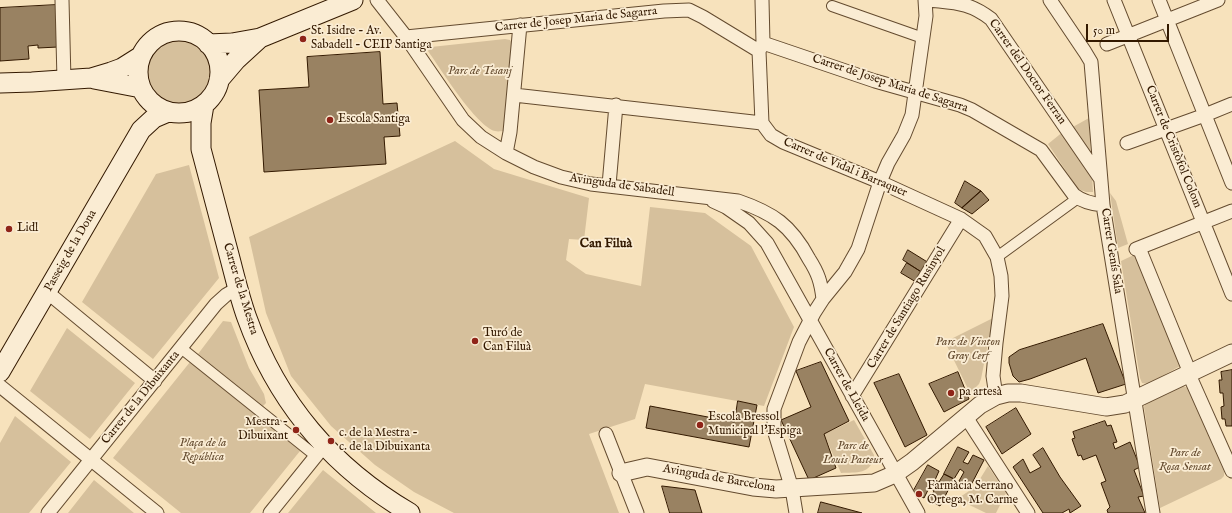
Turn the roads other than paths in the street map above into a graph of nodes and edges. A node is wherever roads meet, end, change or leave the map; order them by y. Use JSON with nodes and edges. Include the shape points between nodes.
{"nodes":[{"id":1,"x":62,"y":0,"type":"edge"},
{"id":2,"x":353,"y":0,"type":"edge"},
{"id":3,"x":377,"y":0,"type":"edge"},
{"id":4,"x":762,"y":0,"type":"edge"},
{"id":5,"x":925,"y":0,"type":"edge"},
{"id":6,"x":930,"y":0,"type":"edge"},
{"id":7,"x":1050,"y":0,"type":"edge"},
{"id":8,"x":1114,"y":0,"type":"edge"},
{"id":9,"x":1159,"y":0,"type":"edge"},
{"id":10,"x":1218,"y":0,"type":"edge"},
{"id":11,"x":689,"y":5,"type":"edge"},
{"id":12,"x":832,"y":6,"type":"dead end"},
{"id":13,"x":1167,"y":20,"type":"junction"},
{"id":14,"x":520,"y":25,"type":"junction"},
{"id":15,"x":1128,"y":36,"type":"junction"},
{"id":16,"x":406,"y":37,"type":"junction"},
{"id":17,"x":260,"y":38,"type":"junction"},
{"id":18,"x":923,"y":38,"type":"junction"},
{"id":19,"x":208,"y":44,"type":"junction"},
{"id":20,"x":1107,"y":44,"type":"dead end"},
{"id":21,"x":761,"y":47,"type":"junction"},
{"id":22,"x":141,"y":56,"type":"junction"},
{"id":23,"x":91,"y":78,"type":"junction"},
{"id":24,"x":64,"y":80,"type":"junction"},
{"id":25,"x":219,"y":80,"type":"junction"},
{"id":26,"x":0,"y":83,"type":"edge"},
{"id":27,"x":915,"y":92,"type":"junction"},
{"id":28,"x":144,"y":93,"type":"junction"},
{"id":29,"x":514,"y":95,"type":"junction"},
{"id":30,"x":1232,"y":104,"type":"edge"},
{"id":31,"x":204,"y":105,"type":"junction"},
{"id":32,"x":616,"y":105,"type":"junction"},
{"id":33,"x":173,"y":112,"type":"junction"},
{"id":34,"x":1205,"y":115,"type":"junction"},
{"id":35,"x":762,"y":123,"type":"junction"},
{"id":36,"x":1166,"y":128,"type":"junction"},
{"id":37,"x":141,"y":130,"type":"junction"},
{"id":38,"x":1127,"y":143,"type":"dead end"},
{"id":39,"x":201,"y":149,"type":"junction"},
{"id":40,"x":506,"y":153,"type":"junction"},
{"id":41,"x":1101,"y":179,"type":"junction"},
{"id":42,"x":880,"y":182,"type":"junction"},
{"id":43,"x":1232,"y":183,"type":"edge"},
{"id":44,"x":609,"y":186,"type":"junction"},
{"id":45,"x":707,"y":198,"type":"junction"},
{"id":46,"x":1078,"y":198,"type":"junction"},
{"id":47,"x":1103,"y":205,"type":"junction"},
{"id":48,"x":1232,"y":211,"type":"edge"},
{"id":49,"x":961,"y":219,"type":"junction"},
{"id":50,"x":1203,"y":222,"type":"junction"},
{"id":51,"x":997,"y":257,"type":"junction"},
{"id":52,"x":238,"y":288,"type":"junction"},
{"id":53,"x":47,"y":292,"type":"junction"},
{"id":54,"x":1232,"y":294,"type":"edge"},
{"id":55,"x":823,"y":299,"type":"junction"},
{"id":56,"x":810,"y":320,"type":"junction"},
{"id":57,"x":181,"y":348,"type":"junction"},
{"id":58,"x":1232,"y":353,"type":"edge"},
{"id":59,"x":0,"y":372,"type":"edge"},
{"id":60,"x":1190,"y":373,"type":"junction"},
{"id":61,"x":155,"y":380,"type":"junction"},
{"id":62,"x":0,"y":386,"type":"edge"},
{"id":63,"x":852,"y":396,"type":"junction"},
{"id":64,"x":996,"y":396,"type":"junction"},
{"id":65,"x":1135,"y":399,"type":"junction"},
{"id":66,"x":966,"y":417,"type":"junction"},
{"id":67,"x":606,"y":434,"type":"dead end"},
{"id":68,"x":320,"y":451,"type":"junction"},
{"id":69,"x":91,"y":460,"type":"junction"},
{"id":70,"x":1232,"y":471,"type":"edge"},
{"id":71,"x":621,"y":473,"type":"junction"},
{"id":72,"x":895,"y":474,"type":"junction"},
{"id":73,"x":792,"y":489,"type":"junction"},
{"id":74,"x":48,"y":513,"type":"edge"},
{"id":75,"x":157,"y":513,"type":"edge"},
{"id":76,"x":270,"y":513,"type":"edge"},
{"id":77,"x":410,"y":513,"type":"edge"},
{"id":78,"x":637,"y":513,"type":"edge"},
{"id":79,"x":796,"y":513,"type":"edge"},
{"id":80,"x":918,"y":513,"type":"edge"},
{"id":81,"x":1028,"y":513,"type":"edge"},
{"id":82,"x":1154,"y":513,"type":"edge"}],
"edges":[{"from":1,"to":24,"type":"street"},
{"from":2,"to":17,"type":"main road"},
{"from":3,"to":16,"type":"street","name":"Avinguda de Sabadell"},
{"from":4,"to":21,"type":"street"},
{"from":5,"to":18,"type":"street"},
{"from":6,"to":41,"type":"street","name":"Carrer del Doctor Ferran","via":[[961,3],[990,19]]},
{"from":7,"to":41,"type":"street","name":"Carrer Genís Sala","via":[[1091,62]]},
{"from":8,"to":15,"type":"street","name":"Carrer de Cristòfol Colom"},
{"from":9,"to":13,"type":"street"},
{"from":10,"to":13,"type":"street"},
{"from":11,"to":14,"type":"street","name":"Carrer de Josep Maria de Sagarra","via":[[664,11]]},
{"from":11,"to":21,"type":"street","name":"Carrer de Josep Maria de Sagarra","via":[[703,17]]},
{"from":12,"to":18,"type":"street"},
{"from":13,"to":15,"type":"street"},
{"from":13,"to":34,"type":"street"},
{"from":14,"to":16,"type":"street","name":"Carrer de Josep Maria de Sagarra"},
{"from":14,"to":29,"type":"street"},
{"from":15,"to":20,"type":"street"},
{"from":15,"to":36,"type":"street","name":"Carrer de Cristòfol Colom"},
{"from":16,"to":40,"type":"street","name":"Avinguda de Sabadell","via":[[463,120],[481,137]]},
{"from":17,"to":19,"type":"main road"},
{"from":17,"to":25,"type":"main road"},
{"from":18,"to":27,"type":"street"},
{"from":19,"to":22,"type":"main road","via":[[198,35],[179,31],[169,32],[147,46]]},
{"from":19,"to":25,"type":"main road","via":[[219,64]]},
{"from":21,"to":27,"type":"street","name":"Carrer de Josep Maria de Sagarra"},
{"from":21,"to":35,"type":"street"},
{"from":22,"to":23,"type":"main road","via":[[122,68]]},
{"from":22,"to":28,"type":"main road","via":[[138,69]]},
{"from":23,"to":24,"type":"main road"},
{"from":23,"to":28,"type":"main road"},
{"from":24,"to":26,"type":"main road"},
{"from":25,"to":31,"type":"main road"},
{"from":27,"to":42,"type":"street","via":[[912,115]]},
{"from":27,"to":46,"type":"street","name":"Carrer de Josep Maria de Sagarra","via":[[972,110],[1034,145],[1041,150]]},
{"from":28,"to":33,"type":"main road","via":[[159,108]]},
{"from":28,"to":37,"type":"main road","name":"Passeig de la Dona"},
{"from":29,"to":32,"type":"street"},
{"from":29,"to":40,"type":"street"},
{"from":30,"to":34,"type":"street"},
{"from":31,"to":33,"type":"main road","via":[[190,111]]},
{"from":31,"to":39,"type":"main road","name":"Carrer de la Mestra"},
{"from":32,"to":35,"type":"street"},
{"from":32,"to":44,"type":"street"},
{"from":33,"to":37,"type":"main road","name":"Passeig de la Dona","via":[[154,118]]},
{"from":33,"to":39,"type":"main road","name":"Carrer de la Mestra","via":[[192,131]]},
{"from":34,"to":36,"type":"street"},
{"from":34,"to":43,"type":"street"},
{"from":35,"to":42,"type":"street","name":"Carrer de Vidal i Barraquer","via":[[771,135],[783,142]]},
{"from":36,"to":38,"type":"street"},
{"from":36,"to":50,"type":"street","name":"Carrer de Cristòfol Colom"},
{"from":37,"to":53,"type":"main road","name":"Passeig de la Dona"},
{"from":39,"to":52,"type":"main road","name":"Carrer de la Mestra"},
{"from":40,"to":44,"type":"street","name":"Avinguda de Sabadell","via":[[561,177]]},
{"from":41,"to":47,"type":"street","name":"Carrer Genís Sala"},
{"from":42,"to":49,"type":"street","name":"Carrer de Vidal i Barraquer"},
{"from":42,"to":55,"type":"street","via":[[858,249],[845,272]]},
{"from":44,"to":45,"type":"street","name":"Avinguda de Sabadell"},
{"from":45,"to":55,"type":"street","name":"Avinguda de Sabadell","via":[[738,201],[759,208],[780,221],[794,234],[809,258],[821,284]]},
{"from":45,"to":56,"type":"street","name":"Avinguda de Sabadell","via":[[749,223],[767,243]]},
{"from":46,"to":47,"type":"street","via":[[1090,204]]},
{"from":46,"to":51,"type":"street"},
{"from":47,"to":65,"type":"street","name":"Carrer Genís Sala"},
{"from":48,"to":50,"type":"street"},
{"from":49,"to":51,"type":"street","name":"Carrer de Vidal i Barraquer","via":[[985,236]]},
{"from":49,"to":63,"type":"street","name":"Carrer de Santiago Rusinyol"},
{"from":50,"to":54,"type":"street","name":"Carrer de Cristòfol Colom"},
{"from":50,"to":60,"type":"street","via":[[1137,248]]},
{"from":51,"to":64,"type":"street","name":"Carrer de Vidal i Barraquer","via":[[1002,296],[993,376]]},
{"from":52,"to":57,"type":"street","name":"Carrer de la Dibuixanta","via":[[216,304]]},
{"from":52,"to":68,"type":"main road","name":"Carrer de la Mestra","via":[[256,342],[276,383]]},
{"from":53,"to":59,"type":"main road","name":"Passeig de la Dona"},
{"from":53,"to":61,"type":"street"},
{"from":55,"to":56,"type":"street"},
{"from":56,"to":63,"type":"street","name":"Carrer de Lleida"},
{"from":56,"to":73,"type":"street","via":[[799,342],[773,416],[774,430]]},
{"from":57,"to":61,"type":"street","name":"Carrer de la Dibuixanta"},
{"from":57,"to":68,"type":"street"},
{"from":58,"to":60,"type":"street","name":"Avinguda de Barcelona"},
{"from":60,"to":65,"type":"street","name":"Avinguda de Barcelona"},
{"from":60,"to":70,"type":"street"},
{"from":61,"to":69,"type":"street","name":"Carrer de la Dibuixanta"},
{"from":62,"to":69,"type":"street"},
{"from":63,"to":72,"type":"street","name":"Carrer de Lleida"},
{"from":64,"to":65,"type":"street","name":"Avinguda de Barcelona","via":[[1021,393],[1106,407],[1125,404]]},
{"from":64,"to":66,"type":"street","name":"Avinguda de Barcelona"},
{"from":65,"to":82,"type":"street","name":"Carrer Genís Sala"},
{"from":66,"to":72,"type":"street","name":"Avinguda de Barcelona"},
{"from":66,"to":81,"type":"street"},
{"from":67,"to":71,"type":"street"},
{"from":68,"to":76,"type":"street"},
{"from":68,"to":77,"type":"main road","name":"Carrer de la Mestra"},
{"from":69,"to":74,"type":"street","name":"Carrer de la Dibuixanta"},
{"from":69,"to":75,"type":"street"},
{"from":71,"to":73,"type":"street","name":"Avinguda de Barcelona","via":[[647,467],[753,487]]},
{"from":71,"to":78,"type":"street"},
{"from":72,"to":73,"type":"street","name":"Avinguda de Barcelona","via":[[874,483]]},
{"from":72,"to":80,"type":"street","name":"Carrer de Lleida"},
{"from":73,"to":79,"type":"street"}]}
